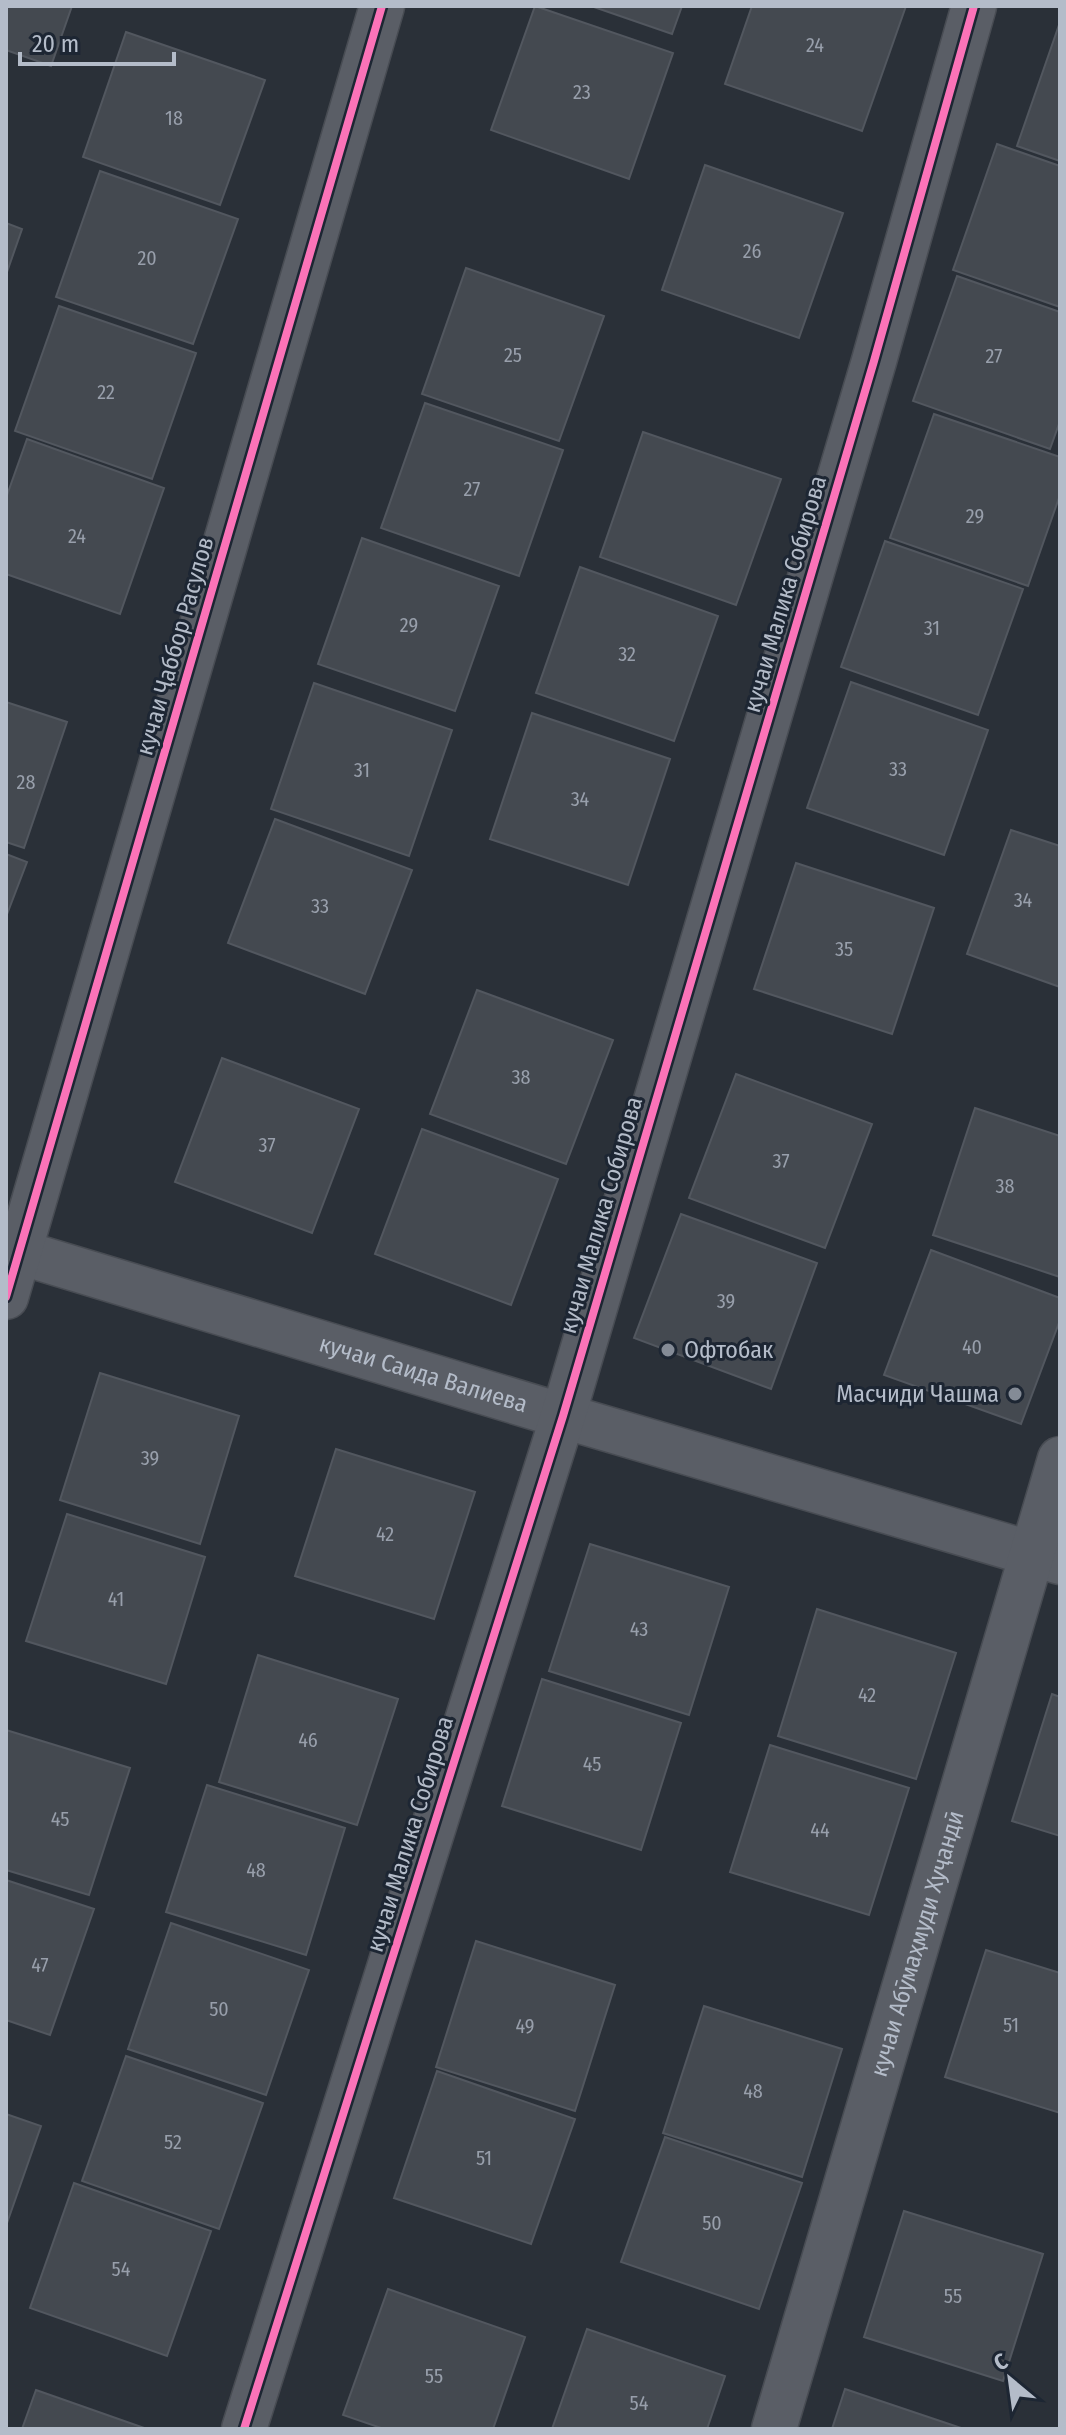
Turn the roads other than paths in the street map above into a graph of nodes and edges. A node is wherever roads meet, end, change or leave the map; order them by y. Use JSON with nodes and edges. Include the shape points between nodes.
{"nodes":[{"id":1,"x":382,"y":6,"type":"edge"},
{"id":2,"x":974,"y":6,"type":"edge"},
{"id":3,"x":13,"y":1250,"type":"edge"},
{"id":4,"x":6,"y":1297,"type":"edge"},
{"id":5,"x":563,"y":1416,"type":"junction"},
{"id":6,"x":1060,"y":1459,"type":"edge"},
{"id":7,"x":1046,"y":1557,"type":"edge"},
{"id":8,"x":244,"y":2429,"type":"edge"},
{"id":9,"x":774,"y":2429,"type":"edge"}],
"edges":[{"from":1,"to":3,"type":"street","name":"кучаи Ҷаббор Расулов"},
{"from":2,"to":5,"type":"street","name":"кучаи Малика Собирова"},
{"from":3,"to":4,"type":"street","name":"кучаи Ҷаббор Расулов"},
{"from":3,"to":5,"type":"street","name":"кучаи Саида Валиева"},
{"from":5,"to":7,"type":"street","name":"кучаи Саида Валиева"},
{"from":5,"to":8,"type":"street","name":"кучаи Малика Собирова"},
{"from":6,"to":7,"type":"street","name":"кучаи Абӯмаҳмуди Хуҷандӣ"},
{"from":7,"to":9,"type":"street","name":"кучаи Абӯмаҳмуди Хуҷандӣ"}]}
